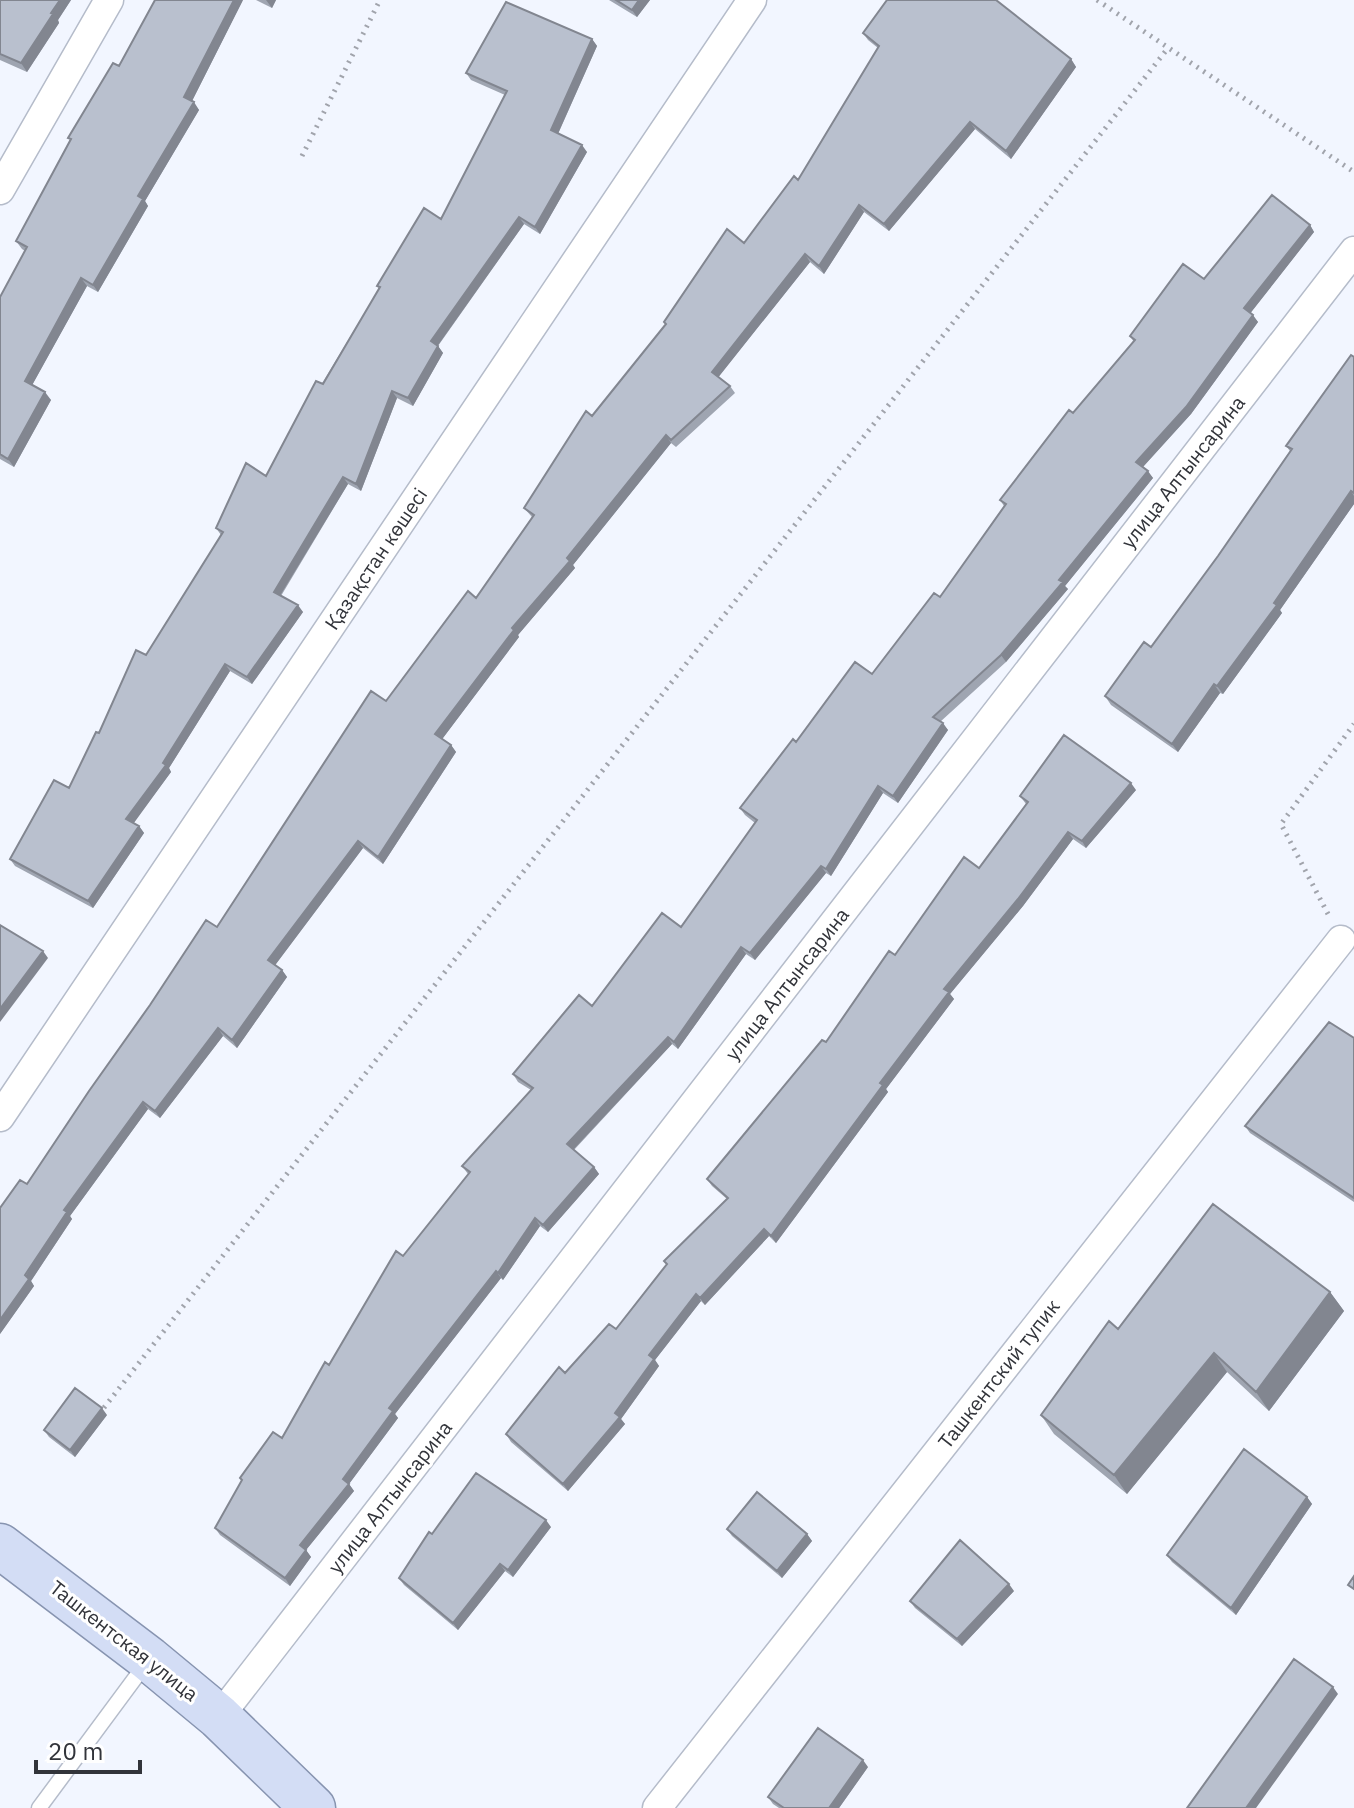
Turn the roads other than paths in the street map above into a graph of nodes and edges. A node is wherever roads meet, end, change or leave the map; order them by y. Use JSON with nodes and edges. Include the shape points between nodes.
{"nodes":[{"id":1,"x":109,"y":0,"type":"edge"},
{"id":2,"x":752,"y":0,"type":"edge"},
{"id":3,"x":0,"y":190,"type":"edge"},
{"id":4,"x":1354,"y":251,"type":"edge"},
{"id":5,"x":1341,"y":940,"type":"road end"},
{"id":6,"x":0,"y":1117,"type":"edge"},
{"id":7,"x":0,"y":1546,"type":"edge"},
{"id":8,"x":149,"y":1659,"type":"junction"},
{"id":9,"x":219,"y":1717,"type":"junction"},
{"id":10,"x":39,"y":1808,"type":"edge"},
{"id":11,"x":313,"y":1808,"type":"edge"},
{"id":12,"x":657,"y":1808,"type":"edge"}],
"edges":[{"from":1,"to":3,"type":"street"},
{"from":2,"to":6,"type":"street","name":"Қазақстан көшесі"},
{"from":4,"to":9,"type":"street","name":"улица Алтынсарина"},
{"from":5,"to":12,"type":"street","name":"Ташкентский тупик"},
{"from":7,"to":8,"type":"main road","name":"Ташкентская улица"},
{"from":8,"to":9,"type":"main road","name":"Ташкентская улица"},
{"from":8,"to":10,"type":"lane"},
{"from":9,"to":11,"type":"main road","name":"Ташкентская улица"}]}
